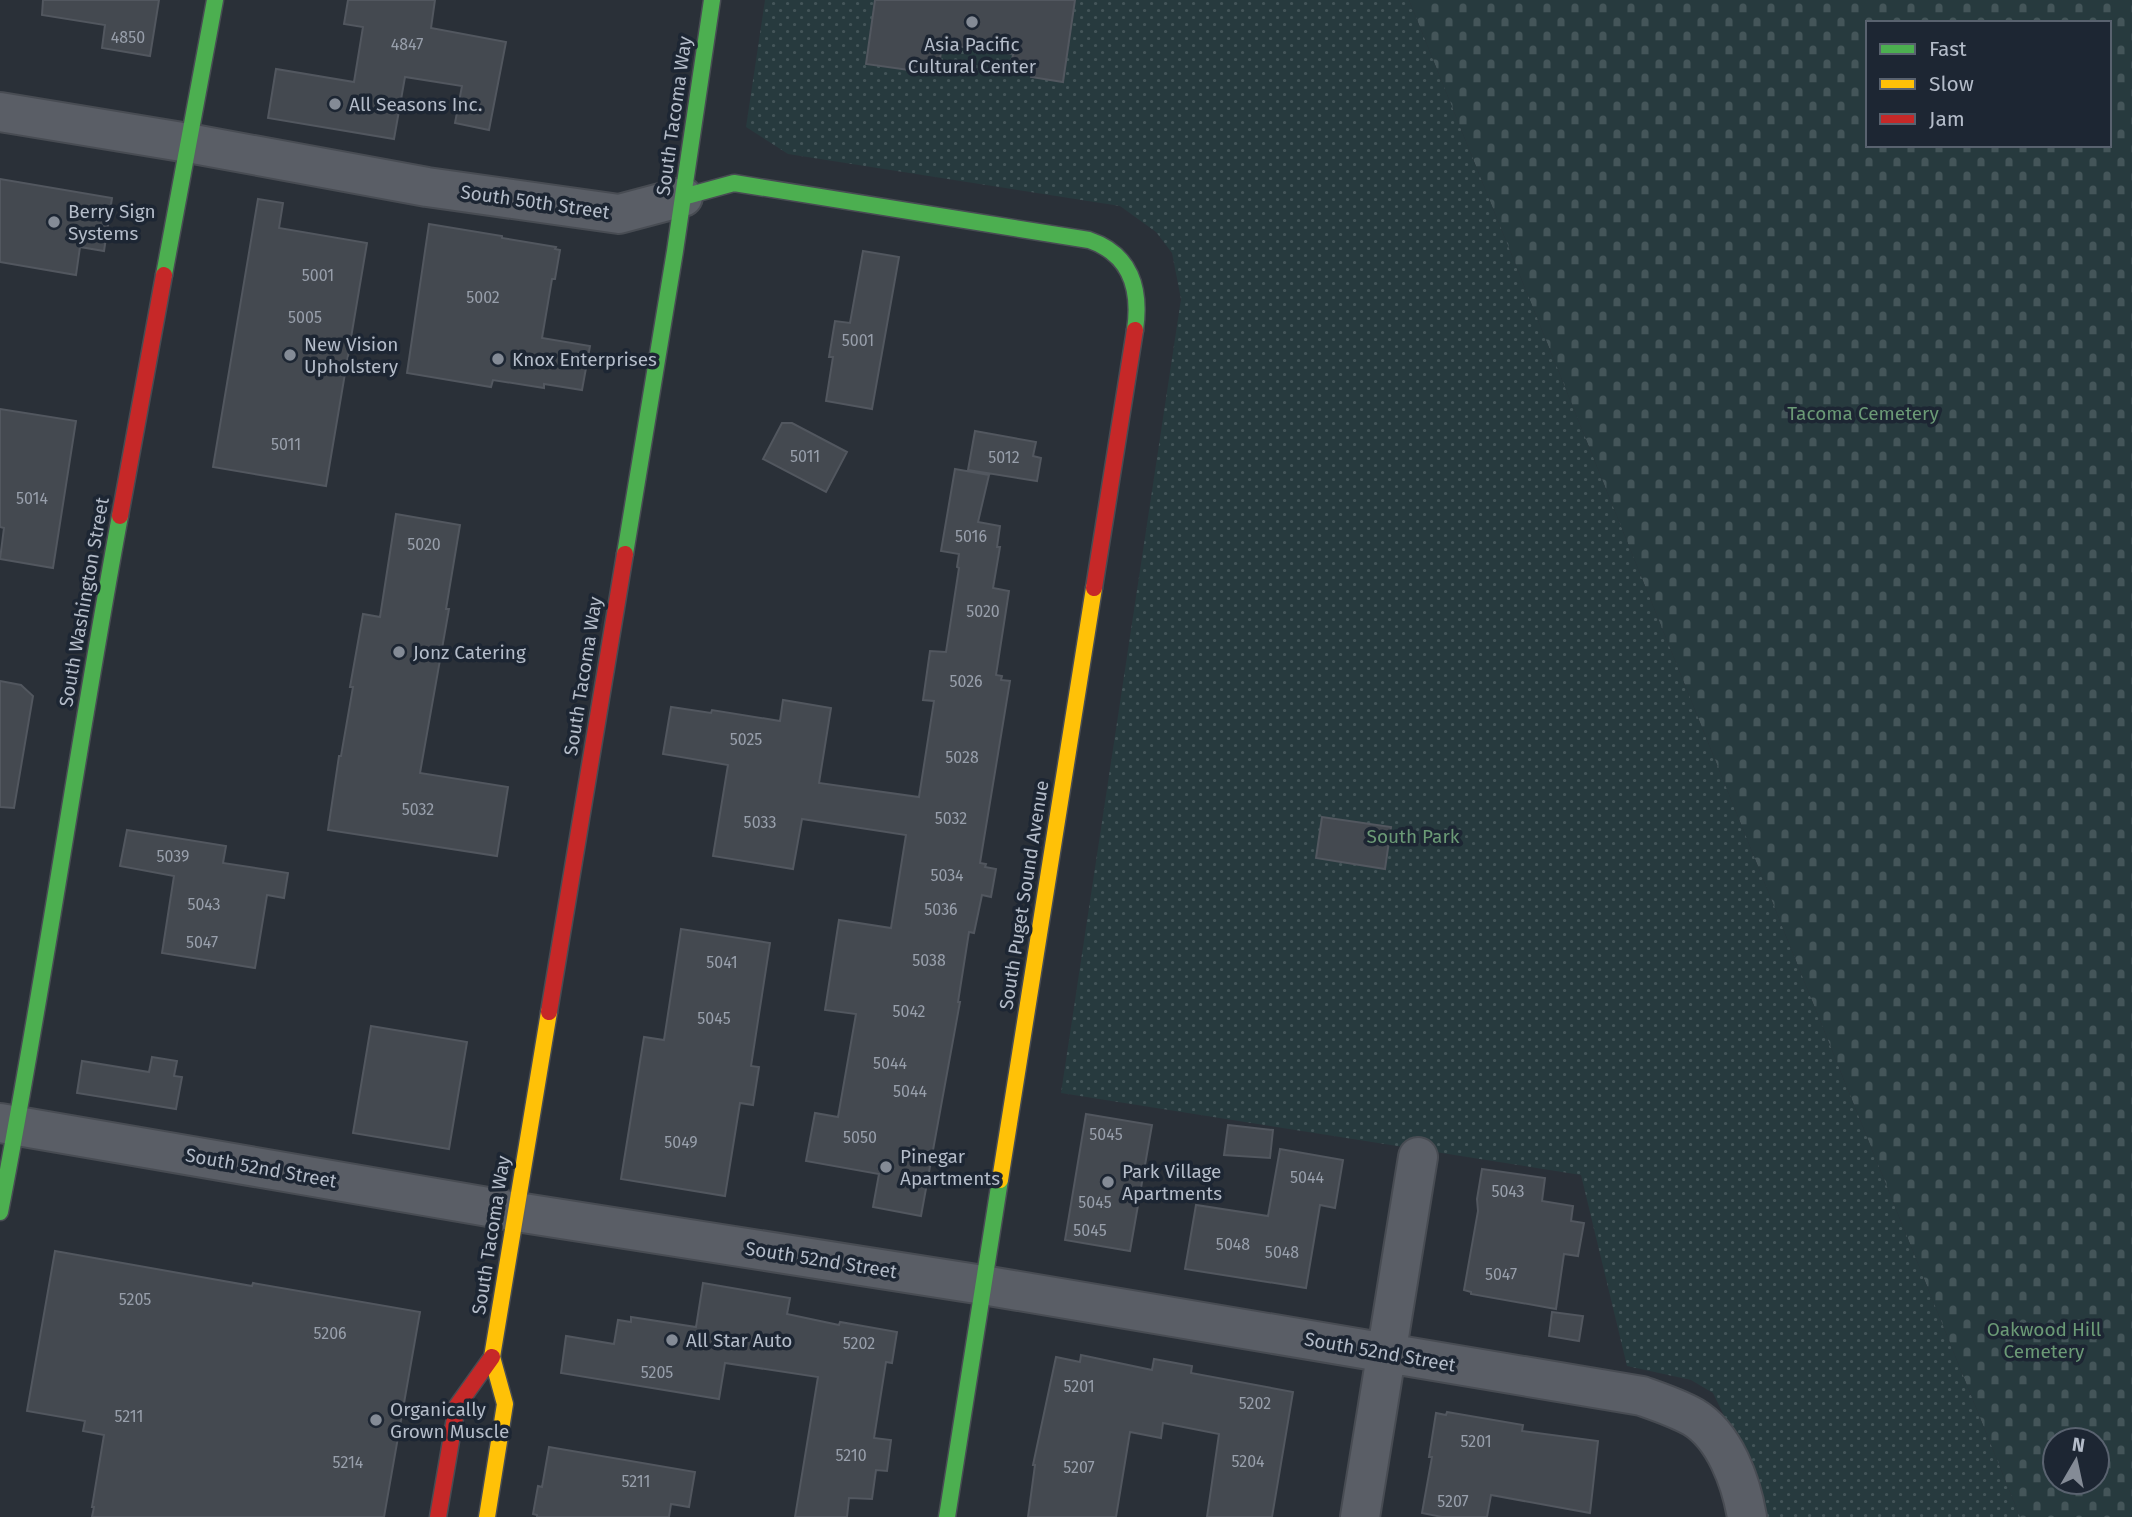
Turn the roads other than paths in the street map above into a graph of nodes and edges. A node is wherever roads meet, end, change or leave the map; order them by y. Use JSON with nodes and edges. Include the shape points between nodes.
{"nodes":[{"id":1,"x":215,"y":0,"type":"edge"},
{"id":2,"x":712,"y":0,"type":"edge"},
{"id":3,"x":0,"y":113,"type":"edge"},
{"id":4,"x":188,"y":143,"type":"junction"},
{"id":5,"x":683,"y":197,"type":"junction"},
{"id":6,"x":1134,"y":281,"type":"joint"},
{"id":7,"x":8,"y":1124,"type":"edge"},
{"id":8,"x":1418,"y":1157,"type":"dead end"},
{"id":9,"x":0,"y":1212,"type":"edge"},
{"id":10,"x":517,"y":1212,"type":"junction"},
{"id":11,"x":983,"y":1285,"type":"junction"},
{"id":12,"x":1387,"y":1353,"type":"junction"},
{"id":13,"x":492,"y":1357,"type":"junction"},
{"id":14,"x":438,"y":1517,"type":"edge"},
{"id":15,"x":487,"y":1517,"type":"edge"},
{"id":16,"x":947,"y":1517,"type":"edge"},
{"id":17,"x":1360,"y":1517,"type":"edge"},
{"id":18,"x":1747,"y":1517,"type":"edge"}],
"edges":[{"from":1,"to":4,"type":"street","name":"South Washington Street"},
{"from":2,"to":5,"type":"street","name":"South Tacoma Way"},
{"from":3,"to":4,"type":"street","name":"South 50th Street"},
{"from":4,"to":5,"type":"street","name":"South 50th Street","via":[[426,187],[619,214]]},
{"from":4,"to":7,"type":"street","name":"South Washington Street"},
{"from":5,"to":6,"type":"street","name":"South 50th Street","via":[[734,183],[1089,240],[1118,256]]},
{"from":5,"to":10,"type":"street","name":"South Tacoma Way"},
{"from":6,"to":11,"type":"street","name":"South Puget Sound Avenue","via":[[1138,310]]},
{"from":7,"to":9,"type":"street","name":"South Washington Street"},
{"from":7,"to":10,"type":"street","name":"South 52nd Street"},
{"from":8,"to":12,"type":"street"},
{"from":10,"to":11,"type":"street","name":"South 52nd Street"},
{"from":10,"to":13,"type":"street","name":"South Tacoma Way"},
{"from":11,"to":12,"type":"street","name":"South 52nd Street"},
{"from":11,"to":16,"type":"street","name":"South Puget Sound Avenue"},
{"from":12,"to":17,"type":"street"},
{"from":12,"to":18,"type":"street","name":"South 52nd Street","via":[[1642,1396],[1672,1407],[1712,1433],[1725,1452]]},
{"from":13,"to":14,"type":"street","name":"South Tacoma Way","via":[[457,1406]]},
{"from":13,"to":15,"type":"street","name":"South Tacoma Way","via":[[506,1404]]}]}
